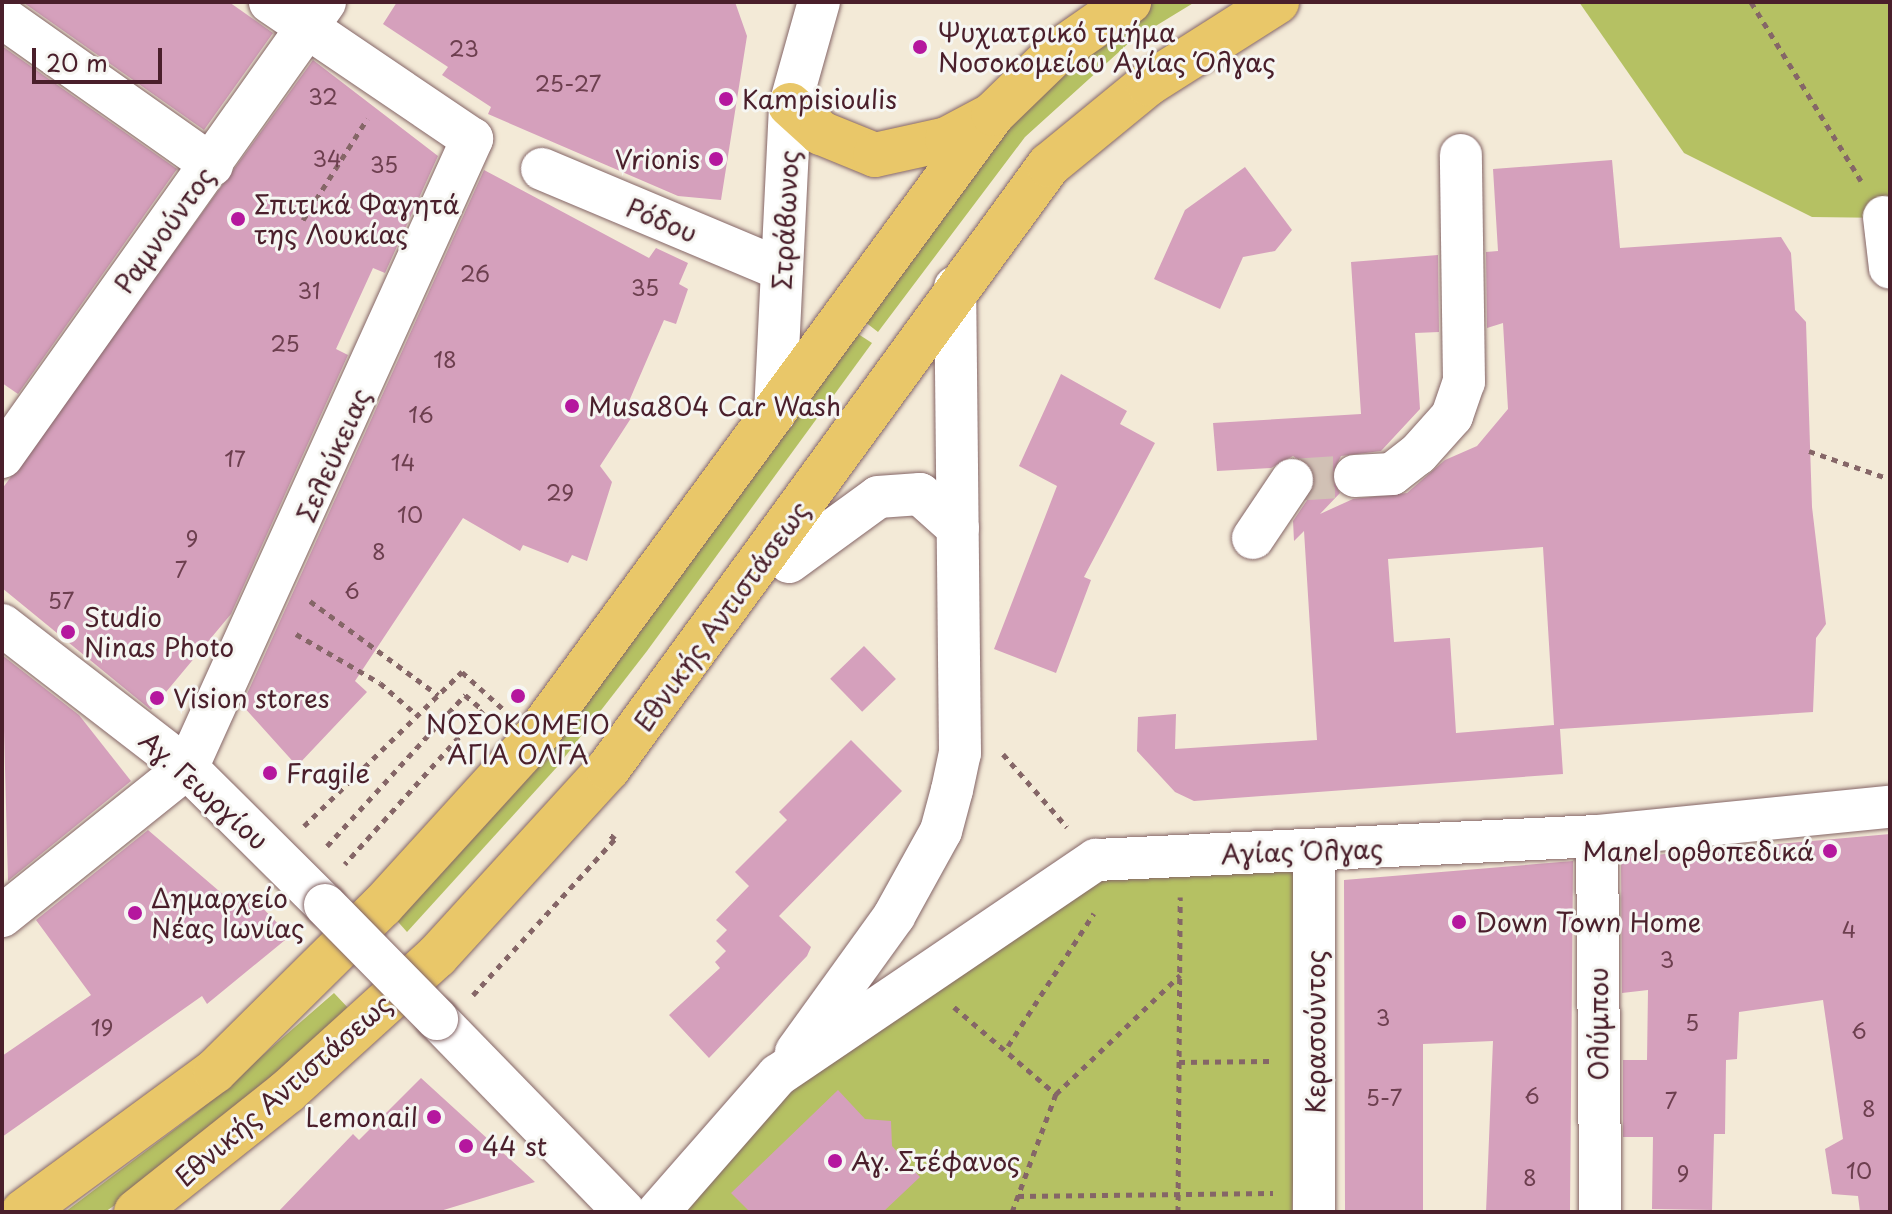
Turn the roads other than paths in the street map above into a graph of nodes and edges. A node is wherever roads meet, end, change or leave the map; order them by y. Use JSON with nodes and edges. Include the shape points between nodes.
{"nodes":[{"id":1,"x":270,"y":2,"type":"edge"},
{"id":2,"x":1129,"y":2,"type":"edge"},
{"id":3,"x":1277,"y":2,"type":"edge"},
{"id":4,"x":809,"y":11,"type":"edge"},
{"id":5,"x":316,"y":15,"type":"edge"},
{"id":6,"x":2,"y":17,"type":"edge"},
{"id":7,"x":790,"y":105,"type":"junction"},
{"id":8,"x":993,"y":114,"type":"junction"},
{"id":9,"x":1461,"y":155,"type":"dead end"},
{"id":10,"x":212,"y":165,"type":"junction"},
{"id":11,"x":542,"y":169,"type":"dead end"},
{"id":12,"x":1884,"y":217,"type":"road end"},
{"id":13,"x":1890,"y":268,"type":"edge"},
{"id":14,"x":782,"y":270,"type":"junction"},
{"id":15,"x":955,"y":287,"type":"junction"},
{"id":16,"x":16,"y":407,"type":"edge"},
{"id":17,"x":775,"y":413,"type":"junction"},
{"id":18,"x":2,"y":457,"type":"edge"},
{"id":19,"x":1355,"y":476,"type":"tunnel mouth"},
{"id":20,"x":1292,"y":480,"type":"dead end"},
{"id":21,"x":958,"y":528,"type":"junction"},
{"id":22,"x":1253,"y":538,"type":"dead end"},
{"id":23,"x":789,"y":562,"type":"dead end"},
{"id":24,"x":2,"y":625,"type":"edge"},
{"id":25,"x":187,"y":768,"type":"junction"},
{"id":26,"x":1890,"y":807,"type":"edge"},
{"id":27,"x":1597,"y":836,"type":"junction"},
{"id":28,"x":1314,"y":852,"type":"junction"},
{"id":29,"x":2,"y":916,"type":"edge"},
{"id":30,"x":778,"y":1075,"type":"junction"},
{"id":31,"x":1314,"y":1202,"type":"edge"},
{"id":32,"x":23,"y":1212,"type":"edge"},
{"id":33,"x":136,"y":1212,"type":"edge"},
{"id":34,"x":625,"y":1212,"type":"edge"},
{"id":35,"x":658,"y":1212,"type":"edge"},
{"id":36,"x":1600,"y":1212,"type":"edge"}],
"edges":[{"from":1,"to":5,"type":"street"},
{"from":2,"to":8,"type":"main road","via":[[1057,52]]},
{"from":3,"to":15,"type":"main road","name":"Εθνικής Αντιστάσεως","via":[[1094,122],[1049,165]]},
{"from":4,"to":7,"type":"street","name":"Στράβωνος"},
{"from":5,"to":10,"type":"street","name":"Ραμνούντος"},
{"from":5,"to":25,"type":"street","name":"Σελεύκειας","via":[[388,85],[472,139],[269,598]]},
{"from":6,"to":10,"type":"street"},
{"from":7,"to":8,"type":"main road","via":[[821,133],[875,155],[947,139]]},
{"from":7,"to":14,"type":"street","name":"Στράβωνος"},
{"from":8,"to":17,"type":"main road"},
{"from":9,"to":19,"type":"street","via":[[1464,382],[1452,416],[1418,454],[1392,474]]},
{"from":10,"to":16,"type":"street","name":"Ραμνούντος"},
{"from":11,"to":14,"type":"street","name":"Ρόδου"},
{"from":12,"to":13,"type":"street"},
{"from":14,"to":17,"type":"street","name":"Στράβωνος"},
{"from":15,"to":21,"type":"street"},
{"from":15,"to":33,"type":"main road","name":"Εθνικής Αντιστάσεως","via":[[608,769],[437,956],[287,1092]]},
{"from":16,"to":18,"type":"street","name":"Ραμνούντος"},
{"from":17,"to":32,"type":"main road","via":[[534,739],[382,906],[215,1071]]},
{"from":20,"to":22,"type":"street"},
{"from":21,"to":23,"type":"street","via":[[933,500],[892,494],[865,504]]},
{"from":21,"to":30,"type":"street","via":[[960,753],[941,831],[894,916]]},
{"from":24,"to":25,"type":"street","name":"Αγ. Γεωργίου"},
{"from":25,"to":29,"type":"street"},
{"from":25,"to":34,"type":"street","name":"Αγ. Γεωργίου","bridge":true},
{"from":26,"to":27,"type":"street","name":"Αγίας Όλγας"},
{"from":27,"to":28,"type":"street","name":"Αγίας Όλγας"},
{"from":27,"to":36,"type":"street","name":"Ολύμπου"},
{"from":28,"to":30,"type":"street","name":"Αγίας Όλγας","via":[[1104,857]]},
{"from":28,"to":31,"type":"street","name":"Κερασούντος"},
{"from":30,"to":35,"type":"street"}]}
